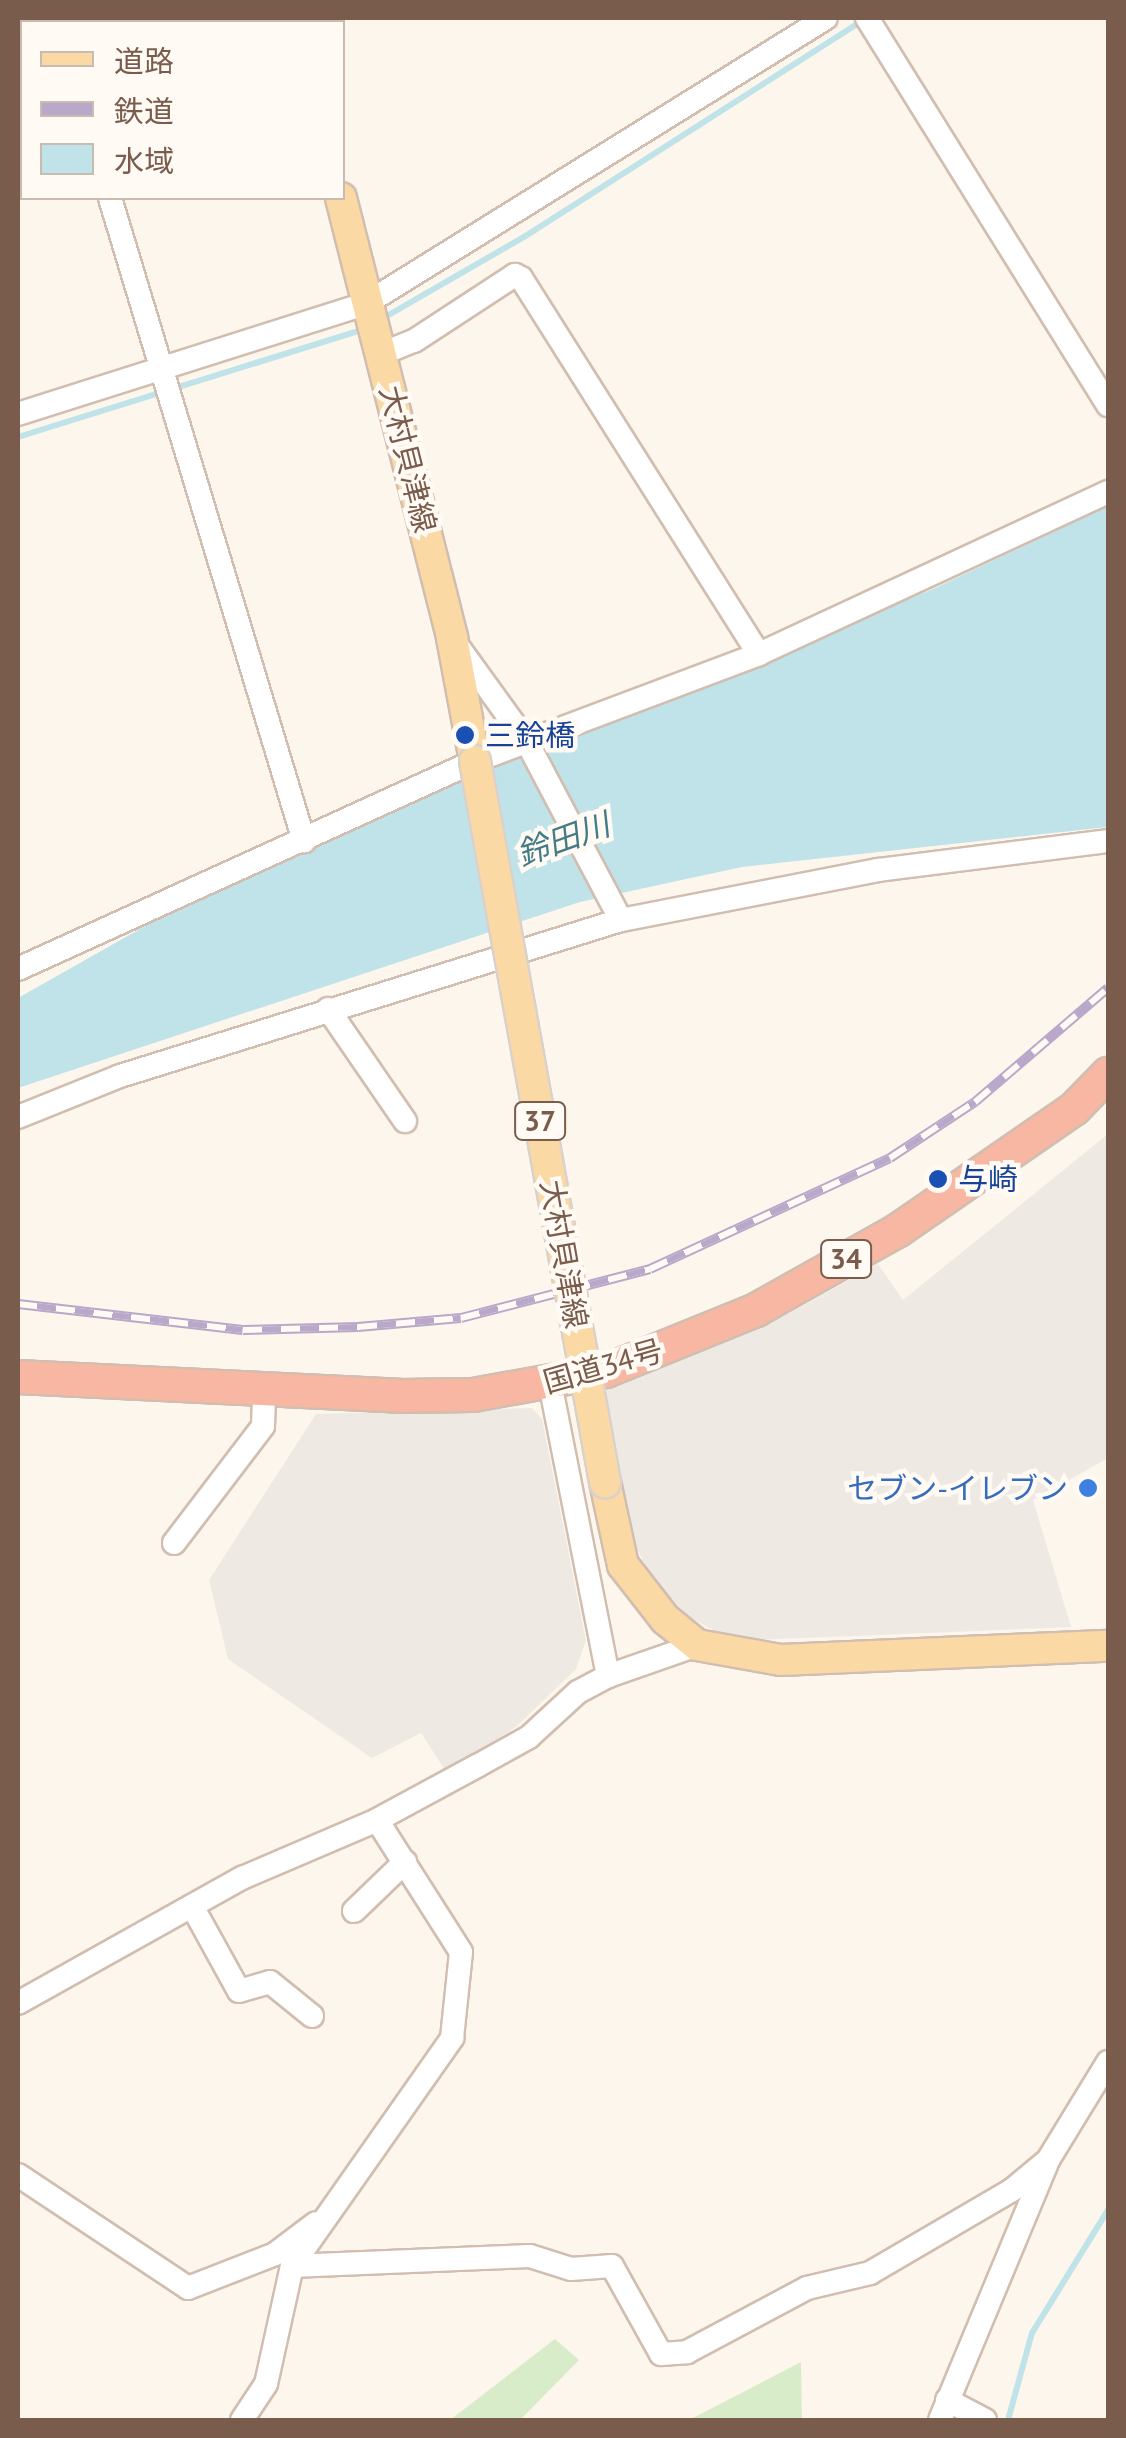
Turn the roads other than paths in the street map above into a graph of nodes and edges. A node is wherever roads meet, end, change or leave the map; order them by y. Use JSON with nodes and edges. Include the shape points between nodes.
{"nodes":[{"id":1,"x":826,"y":18,"type":"edge"},
{"id":2,"x":872,"y":24,"type":"edge"},
{"id":3,"x":111,"y":200,"type":"edge"},
{"id":4,"x":342,"y":200,"type":"edge"},
{"id":5,"x":373,"y":325,"type":"junction"},
{"id":6,"x":162,"y":372,"type":"junction"},
{"id":7,"x":1108,"y":405,"type":"edge"},
{"id":8,"x":18,"y":414,"type":"edge"},
{"id":9,"x":1108,"y":492,"type":"edge"},
{"id":10,"x":452,"y":638,"type":"junction"},
{"id":11,"x":758,"y":654,"type":"junction"},
{"id":12,"x":530,"y":748,"type":"junction"},
{"id":13,"x":474,"y":760,"type":"junction"},
{"id":14,"x":304,"y":841,"type":"junction"},
{"id":15,"x":1108,"y":842,"type":"edge"},
{"id":16,"x":616,"y":912,"type":"junction"},
{"id":17,"x":18,"y":969,"type":"edge"},
{"id":18,"x":328,"y":1008,"type":"junction"},
{"id":19,"x":1108,"y":1074,"type":"edge"},
{"id":20,"x":18,"y":1117,"type":"edge"},
{"id":21,"x":405,"y":1120,"type":"dead end"},
{"id":22,"x":18,"y":1377,"type":"edge"},
{"id":23,"x":550,"y":1384,"type":"junction"},
{"id":24,"x":264,"y":1391,"type":"junction"},
{"id":25,"x":174,"y":1542,"type":"dead end"},
{"id":26,"x":698,"y":1645,"type":"junction"},
{"id":27,"x":1108,"y":1646,"type":"edge"},
{"id":28,"x":608,"y":1676,"type":"junction"},
{"id":29,"x":377,"y":1820,"type":"junction"},
{"id":30,"x":406,"y":1862,"type":"junction"},
{"id":31,"x":192,"y":1906,"type":"junction"},
{"id":32,"x":354,"y":1911,"type":"dead end"},
{"id":33,"x":18,"y":2003,"type":"edge"},
{"id":34,"x":312,"y":2016,"type":"dead end"},
{"id":35,"x":1108,"y":2062,"type":"edge"},
{"id":36,"x":1048,"y":2160,"type":"junction"},
{"id":37,"x":18,"y":2175,"type":"edge"},
{"id":38,"x":323,"y":2218,"type":"junction"},
{"id":39,"x":292,"y":2266,"type":"junction"},
{"id":40,"x":944,"y":2410,"type":"edge"},
{"id":41,"x":242,"y":2420,"type":"edge"},
{"id":42,"x":985,"y":2420,"type":"edge"}],
"edges":[{"from":1,"to":5,"type":"street"},
{"from":2,"to":7,"type":"street"},
{"from":3,"to":6,"type":"street"},
{"from":4,"to":5,"type":"main road","name":"大村貝津線","number":"37"},
{"from":5,"to":6,"type":"street"},
{"from":5,"to":10,"type":"main road","name":"大村貝津線","number":"37"},
{"from":5,"to":11,"type":"street","via":[[414,341],[515,275],[522,278]]},
{"from":6,"to":8,"type":"street"},
{"from":6,"to":14,"type":"street"},
{"from":9,"to":11,"type":"street"},
{"from":10,"to":12,"type":"street"},
{"from":10,"to":13,"type":"main road","name":"大村貝津線","number":"37"},
{"from":11,"to":12,"type":"street"},
{"from":12,"to":13,"type":"street"},
{"from":12,"to":16,"type":"street"},
{"from":13,"to":14,"type":"street"},
{"from":13,"to":26,"type":"main road","name":"大村貝津線","number":"37","bridge":true,"via":[[623,1565],[665,1620]]},
{"from":14,"to":17,"type":"street"},
{"from":15,"to":16,"type":"street"},
{"from":16,"to":18,"type":"street"},
{"from":18,"to":20,"type":"street"},
{"from":18,"to":21,"type":"street"},
{"from":19,"to":23,"type":"highway","name":"国道34号","number":"34","via":[[1074,1109],[966,1186],[756,1310],[606,1371]]},
{"from":22,"to":24,"type":"highway","name":"国道34号","number":"34"},
{"from":23,"to":24,"type":"highway","name":"国道34号","number":"34","via":[[418,1396]]},
{"from":23,"to":28,"type":"street"},
{"from":24,"to":25,"type":"street","via":[[264,1426],[230,1486]]},
{"from":26,"to":27,"type":"main road","name":"大村貝津線","number":"37","via":[[781,1660]]},
{"from":26,"to":28,"type":"street"},
{"from":28,"to":29,"type":"street","via":[[578,1692],[529,1737]]},
{"from":29,"to":30,"type":"street"},
{"from":29,"to":31,"type":"street"},
{"from":30,"to":32,"type":"street"},
{"from":30,"to":38,"type":"street","via":[[461,1952],[452,2038]]},
{"from":31,"to":33,"type":"street"},
{"from":31,"to":34,"type":"street","via":[[239,1991],[270,1982]]},
{"from":35,"to":36,"type":"street"},
{"from":36,"to":39,"type":"street","via":[[870,2273],[807,2288],[687,2352],[661,2354],[612,2266],[571,2269],[530,2256]]},
{"from":36,"to":40,"type":"street"},
{"from":37,"to":38,"type":"street","via":[[188,2288],[275,2254]]},
{"from":38,"to":39,"type":"street"},
{"from":39,"to":41,"type":"street","via":[[266,2384]]},
{"from":40,"to":42,"type":"street"}]}
